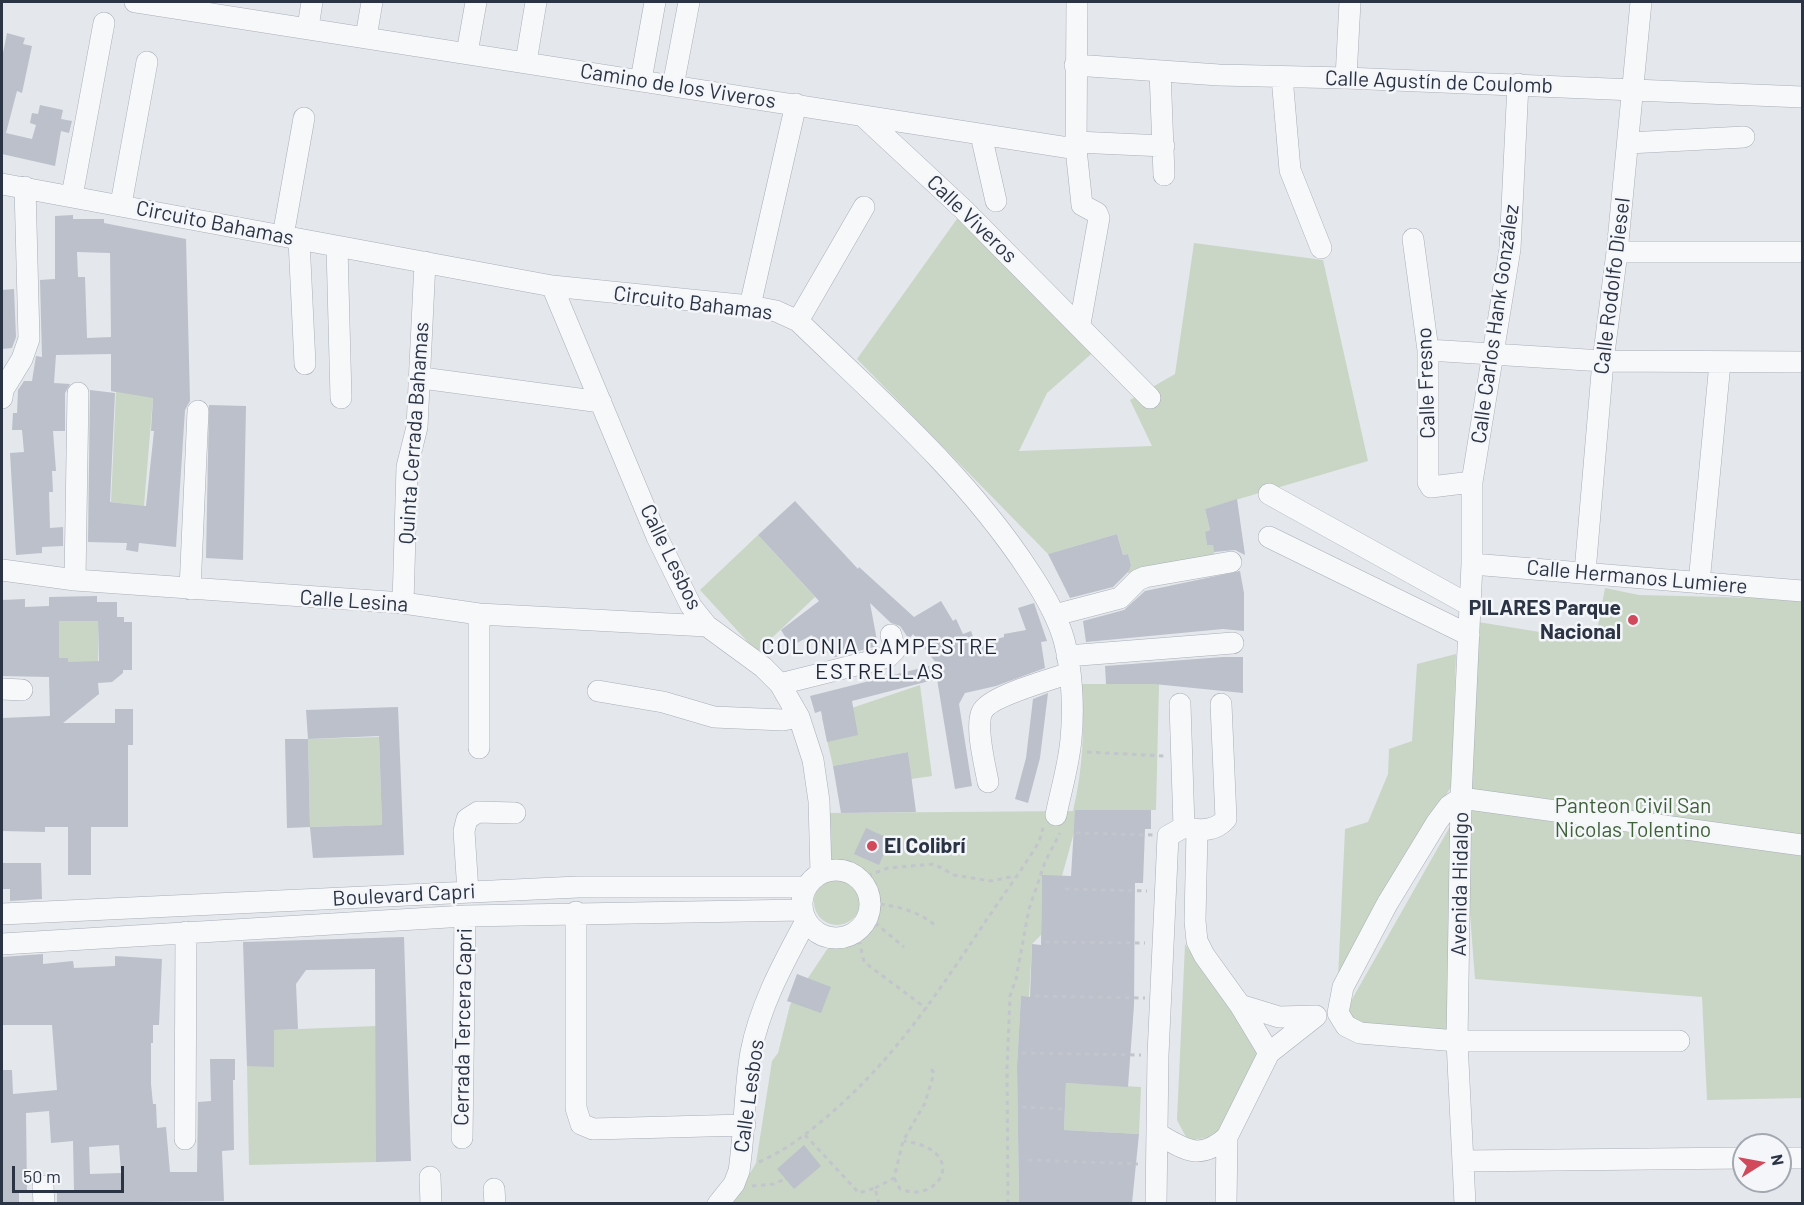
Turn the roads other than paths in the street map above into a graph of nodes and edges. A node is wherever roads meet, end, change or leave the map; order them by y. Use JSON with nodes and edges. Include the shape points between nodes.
{"nodes":[{"id":1,"x":135,"y":2,"type":"edge"},
{"id":2,"x":312,"y":2,"type":"edge"},
{"id":3,"x":372,"y":2,"type":"edge"},
{"id":4,"x":476,"y":2,"type":"edge"},
{"id":5,"x":536,"y":2,"type":"edge"},
{"id":6,"x":655,"y":2,"type":"edge"},
{"id":7,"x":689,"y":2,"type":"edge"},
{"id":8,"x":1077,"y":2,"type":"edge"},
{"id":9,"x":1350,"y":2,"type":"edge"},
{"id":10,"x":1641,"y":2,"type":"edge"},
{"id":11,"x":193,"y":6,"type":"edge"},
{"id":12,"x":104,"y":23,"type":"dead end"},
{"id":13,"x":308,"y":27,"type":"junction"},
{"id":14,"x":366,"y":37,"type":"junction"},
{"id":15,"x":467,"y":53,"type":"junction"},
{"id":16,"x":147,"y":62,"type":"dead end"},
{"id":17,"x":526,"y":62,"type":"junction"},
{"id":18,"x":1075,"y":65,"type":"junction"},
{"id":19,"x":1160,"y":71,"type":"junction"},
{"id":20,"x":1282,"y":77,"type":"junction"},
{"id":21,"x":1346,"y":78,"type":"junction"},
{"id":22,"x":641,"y":80,"type":"junction"},
{"id":23,"x":1518,"y":84,"type":"junction"},
{"id":24,"x":674,"y":86,"type":"junction"},
{"id":25,"x":1631,"y":91,"type":"junction"},
{"id":26,"x":1803,"y":97,"type":"edge"},
{"id":27,"x":796,"y":104,"type":"junction"},
{"id":28,"x":863,"y":116,"type":"junction"},
{"id":29,"x":304,"y":118,"type":"dead end"},
{"id":30,"x":981,"y":135,"type":"junction"},
{"id":31,"x":1744,"y":137,"type":"dead end"},
{"id":32,"x":1628,"y":143,"type":"junction"},
{"id":33,"x":1076,"y":146,"type":"junction"},
{"id":34,"x":1164,"y":146,"type":"junction"},
{"id":35,"x":1164,"y":175,"type":"dead end"},
{"id":36,"x":2,"y":183,"type":"edge"},
{"id":37,"x":25,"y":187,"type":"junction"},
{"id":38,"x":72,"y":196,"type":"junction"},
{"id":39,"x":996,"y":201,"type":"dead end"},
{"id":40,"x":121,"y":204,"type":"junction"},
{"id":41,"x":864,"y":207,"type":"dead end"},
{"id":42,"x":291,"y":238,"type":"junction"},
{"id":43,"x":1413,"y":239,"type":"dead end"},
{"id":44,"x":337,"y":247,"type":"junction"},
{"id":45,"x":1321,"y":248,"type":"dead end"},
{"id":46,"x":1617,"y":252,"type":"junction"},
{"id":47,"x":1803,"y":252,"type":"edge"},
{"id":48,"x":425,"y":262,"type":"junction"},
{"id":49,"x":552,"y":286,"type":"junction"},
{"id":50,"x":750,"y":306,"type":"junction"},
{"id":51,"x":798,"y":321,"type":"junction"},
{"id":52,"x":1080,"y":324,"type":"junction"},
{"id":53,"x":1428,"y":350,"type":"junction"},
{"id":54,"x":1494,"y":355,"type":"junction"},
{"id":55,"x":1603,"y":361,"type":"junction"},
{"id":56,"x":1803,"y":362,"type":"edge"},
{"id":57,"x":1720,"y":363,"type":"junction"},
{"id":58,"x":305,"y":364,"type":"dead end"},
{"id":59,"x":422,"y":378,"type":"junction"},
{"id":60,"x":78,"y":393,"type":"dead end"},
{"id":61,"x":1150,"y":398,"type":"dead end"},
{"id":62,"x":2,"y":399,"type":"edge"},
{"id":63,"x":341,"y":399,"type":"dead end"},
{"id":64,"x":601,"y":402,"type":"junction"},
{"id":65,"x":198,"y":411,"type":"dead end"},
{"id":66,"x":1472,"y":482,"type":"junction"},
{"id":67,"x":1269,"y":494,"type":"dead end"},
{"id":68,"x":1269,"y":537,"type":"dead end"},
{"id":69,"x":1231,"y":562,"type":"dead end"},
{"id":70,"x":1472,"y":564,"type":"junction"},
{"id":71,"x":2,"y":570,"type":"edge"},
{"id":72,"x":1584,"y":572,"type":"junction"},
{"id":73,"x":75,"y":580,"type":"junction"},
{"id":74,"x":1699,"y":583,"type":"junction"},
{"id":75,"x":190,"y":589,"type":"junction"},
{"id":76,"x":1803,"y":591,"type":"edge"},
{"id":77,"x":403,"y":603,"type":"junction"},
{"id":78,"x":1471,"y":606,"type":"junction"},
{"id":79,"x":479,"y":614,"type":"junction"},
{"id":80,"x":1055,"y":615,"type":"junction"},
{"id":81,"x":707,"y":626,"type":"junction"},
{"id":82,"x":1469,"y":634,"type":"junction"},
{"id":83,"x":891,"y":635,"type":"dead end"},
{"id":84,"x":1233,"y":643,"type":"dead end"},
{"id":85,"x":1068,"y":665,"type":"junction"},
{"id":86,"x":780,"y":684,"type":"junction"},
{"id":87,"x":598,"y":691,"type":"dead end"},
{"id":88,"x":1180,"y":704,"type":"dead end"},
{"id":89,"x":1221,"y":704,"type":"dead end"},
{"id":90,"x":799,"y":717,"type":"junction"},
{"id":91,"x":479,"y":748,"type":"dead end"},
{"id":92,"x":988,"y":782,"type":"dead end"},
{"id":93,"x":1461,"y":798,"type":"junction"},
{"id":94,"x":516,"y":813,"type":"dead end"},
{"id":95,"x":1056,"y":815,"type":"road end"},
{"id":96,"x":1183,"y":831,"type":"junction"},
{"id":97,"x":1803,"y":845,"type":"edge"},
{"id":98,"x":813,"y":880,"type":"junction"},
{"id":99,"x":468,"y":892,"type":"junction"},
{"id":100,"x":576,"y":912,"type":"junction"},
{"id":101,"x":2,"y":914,"type":"edge"},
{"id":102,"x":804,"y":915,"type":"junction"},
{"id":103,"x":465,"y":916,"type":"junction"},
{"id":104,"x":186,"y":933,"type":"junction"},
{"id":105,"x":2,"y":944,"type":"edge"},
{"id":106,"x":1240,"y":1005,"type":"junction"},
{"id":107,"x":1338,"y":1013,"type":"junction"},
{"id":108,"x":1316,"y":1016,"type":"junction"},
{"id":109,"x":1458,"y":1041,"type":"junction"},
{"id":110,"x":1679,"y":1041,"type":"dead end"},
{"id":111,"x":1269,"y":1053,"type":"junction"},
{"id":112,"x":745,"y":1125,"type":"junction"},
{"id":113,"x":1158,"y":1134,"type":"junction"},
{"id":114,"x":1227,"y":1137,"type":"junction"},
{"id":115,"x":462,"y":1138,"type":"dead end"},
{"id":116,"x":185,"y":1139,"type":"dead end"},
{"id":117,"x":1732,"y":1158,"type":"edge"},
{"id":118,"x":1464,"y":1161,"type":"junction"},
{"id":119,"x":430,"y":1177,"type":"dead end"},
{"id":120,"x":431,"y":1203,"type":"edge"},
{"id":121,"x":718,"y":1203,"type":"edge"},
{"id":122,"x":1156,"y":1203,"type":"edge"},
{"id":123,"x":1226,"y":1203,"type":"edge"},
{"id":124,"x":1465,"y":1203,"type":"edge"}],
"edges":[{"from":1,"to":11,"type":"street","name":"Camino de los Viveros"},
{"from":2,"to":13,"type":"street"},
{"from":3,"to":14,"type":"street"},
{"from":4,"to":15,"type":"street"},
{"from":5,"to":17,"type":"street"},
{"from":6,"to":22,"type":"street"},
{"from":7,"to":24,"type":"street"},
{"from":8,"to":18,"type":"street"},
{"from":9,"to":21,"type":"street"},
{"from":10,"to":25,"type":"street","name":"Calle Rodolfo Diesel"},
{"from":11,"to":13,"type":"street","name":"Camino de los Viveros"},
{"from":12,"to":38,"type":"street"},
{"from":13,"to":14,"type":"street","name":"Camino de los Viveros"},
{"from":14,"to":15,"type":"street","name":"Camino de los Viveros"},
{"from":15,"to":17,"type":"street","name":"Camino de los Viveros"},
{"from":16,"to":40,"type":"street"},
{"from":17,"to":22,"type":"street","name":"Camino de los Viveros"},
{"from":18,"to":19,"type":"street","name":"Calle Agustín de Coulomb"},
{"from":18,"to":33,"type":"street"},
{"from":19,"to":20,"type":"street","name":"Calle Agustín de Coulomb"},
{"from":19,"to":34,"type":"street"},
{"from":20,"to":21,"type":"street","name":"Calle Agustín de Coulomb"},
{"from":20,"to":45,"type":"street","via":[[1290,170]]},
{"from":21,"to":23,"type":"street","name":"Calle Agustín de Coulomb"},
{"from":22,"to":24,"type":"street","name":"Camino de los Viveros"},
{"from":23,"to":25,"type":"street","name":"Calle Agustín de Coulomb"},
{"from":23,"to":54,"type":"street","name":"Calle Carlos Hank González","via":[[1510,249]]},
{"from":24,"to":27,"type":"street","name":"Camino de los Viveros"},
{"from":25,"to":26,"type":"street","name":"Calle Agustín de Coulomb"},
{"from":25,"to":32,"type":"street","name":"Calle Rodolfo Diesel"},
{"from":27,"to":28,"type":"street","name":"Camino de los Viveros"},
{"from":27,"to":50,"type":"street"},
{"from":28,"to":30,"type":"street","name":"Camino de los Viveros"},
{"from":28,"to":52,"type":"street","name":"Calle Viveros"},
{"from":29,"to":42,"type":"street"},
{"from":30,"to":33,"type":"street","name":"Camino de los Viveros"},
{"from":30,"to":39,"type":"street"},
{"from":31,"to":32,"type":"street"},
{"from":32,"to":46,"type":"street","name":"Calle Rodolfo Diesel"},
{"from":33,"to":34,"type":"street","name":"Camino de los Viveros"},
{"from":33,"to":52,"type":"street","via":[[1083,205],[1099,218]]},
{"from":34,"to":35,"type":"street"},
{"from":36,"to":37,"type":"street","name":"Circuito Bahamas"},
{"from":37,"to":38,"type":"street","name":"Circuito Bahamas"},
{"from":37,"to":62,"type":"street","via":[[29,339]]},
{"from":38,"to":40,"type":"street","name":"Circuito Bahamas"},
{"from":40,"to":42,"type":"street","name":"Circuito Bahamas"},
{"from":41,"to":51,"type":"street"},
{"from":42,"to":44,"type":"street","name":"Circuito Bahamas"},
{"from":42,"to":58,"type":"street"},
{"from":43,"to":53,"type":"street","name":"Calle Fresno"},
{"from":44,"to":48,"type":"street","name":"Circuito Bahamas"},
{"from":44,"to":63,"type":"street"},
{"from":46,"to":47,"type":"street"},
{"from":46,"to":55,"type":"street","name":"Calle Rodolfo Diesel"},
{"from":48,"to":49,"type":"street","name":"Circuito Bahamas"},
{"from":48,"to":59,"type":"street","name":"Quinta Cerrada Bahamas"},
{"from":49,"to":50,"type":"street","name":"Circuito Bahamas"},
{"from":49,"to":64,"type":"street","name":"Calle Lesbos"},
{"from":50,"to":51,"type":"street","name":"Circuito Bahamas"},
{"from":51,"to":80,"type":"street","name":"Circuito Bahamas","via":[[979,504],[1010,542]]},
{"from":52,"to":61,"type":"street","name":"Calle Viveros"},
{"from":53,"to":54,"type":"street"},
{"from":53,"to":66,"type":"street","name":"Calle Fresno","via":[[1428,482],[1437,488]]},
{"from":54,"to":55,"type":"street"},
{"from":54,"to":66,"type":"street","name":"Calle Carlos Hank González"},
{"from":55,"to":57,"type":"street"},
{"from":55,"to":72,"type":"street","name":"Calle Rodolfo Diesel"},
{"from":56,"to":57,"type":"street"},
{"from":57,"to":74,"type":"street"},
{"from":59,"to":64,"type":"street"},
{"from":59,"to":77,"type":"street","name":"Quinta Cerrada Bahamas","via":[[417,427],[407,467]]},
{"from":60,"to":73,"type":"street"},
{"from":64,"to":81,"type":"street","name":"Calle Lesbos","via":[[679,584]]},
{"from":65,"to":75,"type":"street"},
{"from":66,"to":70,"type":"street","name":"Calle Carlos Hank González"},
{"from":67,"to":78,"type":"street"},
{"from":68,"to":82,"type":"street"},
{"from":69,"to":80,"type":"street","via":[[1145,577],[1120,598]]},
{"from":70,"to":72,"type":"street","name":"Calle Hermanos Lumiere"},
{"from":70,"to":78,"type":"street","name":"Avenida Hidalgo"},
{"from":71,"to":73,"type":"street","name":"Calle Lesina"},
{"from":72,"to":74,"type":"street","name":"Calle Hermanos Lumiere"},
{"from":73,"to":75,"type":"street","name":"Calle Lesina"},
{"from":74,"to":76,"type":"street","name":"Calle Hermanos Lumiere"},
{"from":75,"to":77,"type":"street","name":"Calle Lesina"},
{"from":77,"to":79,"type":"street","name":"Calle Lesina"},
{"from":78,"to":82,"type":"street","name":"Avenida Hidalgo"},
{"from":79,"to":81,"type":"street","name":"Calle Lesina"},
{"from":79,"to":91,"type":"street"},
{"from":80,"to":85,"type":"street","name":"Circuito Bahamas"},
{"from":81,"to":86,"type":"street","name":"Calle Lesbos"},
{"from":82,"to":93,"type":"street","name":"Avenida Hidalgo"},
{"from":83,"to":86,"type":"street","via":[[895,650],[888,657]]},
{"from":84,"to":85,"type":"street"},
{"from":85,"to":92,"type":"street","via":[[992,701],[982,712],[980,725]]},
{"from":85,"to":95,"type":"street","name":"Circuito Bahamas","via":[[1071,740]]},
{"from":86,"to":90,"type":"street","name":"Calle Lesbos"},
{"from":87,"to":90,"type":"street","via":[[663,702],[714,717]]},
{"from":88,"to":96,"type":"street"},
{"from":89,"to":96,"type":"street","via":[[1226,819],[1220,826]]},
{"from":90,"to":98,"type":"street","name":"Calle Lesbos","via":[[813,760],[819,801]]},
{"from":93,"to":97,"type":"street"},
{"from":93,"to":107,"type":"street","via":[[1437,822],[1387,904],[1343,987]]},
{"from":93,"to":109,"type":"street","name":"Avenida Hidalgo"},
{"from":94,"to":99,"type":"street","via":[[478,812],[467,819],[464,831]]},
{"from":96,"to":106,"type":"street","via":[[1197,941]]},
{"from":96,"to":113,"type":"street","via":[[1164,891]]},
{"from":98,"to":99,"type":"street","name":"Boulevard Capri"},
{"from":98,"to":102,"type":"street"},
{"from":98,"to":102,"type":"street","via":[[843,870],[859,879],[868,892],[865,917],[845,938],[834,939],[823,936]]},
{"from":99,"to":101,"type":"street","name":"Boulevard Capri"},
{"from":100,"to":102,"type":"street","name":"Boulevard Capri"},
{"from":100,"to":103,"type":"street","name":"Boulevard Capri"},
{"from":100,"to":112,"type":"street","via":[[576,1108],[580,1124],[593,1129]]},
{"from":102,"to":112,"type":"street","name":"Calle Lesbos","via":[[751,1051]]},
{"from":103,"to":104,"type":"street","name":"Boulevard Capri"},
{"from":103,"to":115,"type":"street","name":"Cerrada Tercera Capri"},
{"from":104,"to":105,"type":"street","name":"Boulevard Capri"},
{"from":104,"to":116,"type":"street"},
{"from":106,"to":108,"type":"street","via":[[1279,1017]]},
{"from":106,"to":111,"type":"street"},
{"from":107,"to":108,"type":"street"},
{"from":107,"to":109,"type":"street","via":[[1346,1026],[1360,1033]]},
{"from":108,"to":111,"type":"street"},
{"from":109,"to":110,"type":"street"},
{"from":109,"to":118,"type":"street","name":"Avenida Hidalgo"},
{"from":111,"to":114,"type":"street"},
{"from":112,"to":121,"type":"street","name":"Calle Lesbos","via":[[737,1177]]},
{"from":113,"to":114,"type":"street","via":[[1196,1152],[1212,1149]]},
{"from":113,"to":122,"type":"street"},
{"from":114,"to":123,"type":"street"},
{"from":117,"to":118,"type":"street"},
{"from":118,"to":124,"type":"street","name":"Avenida Hidalgo"},
{"from":119,"to":120,"type":"street"}]}
